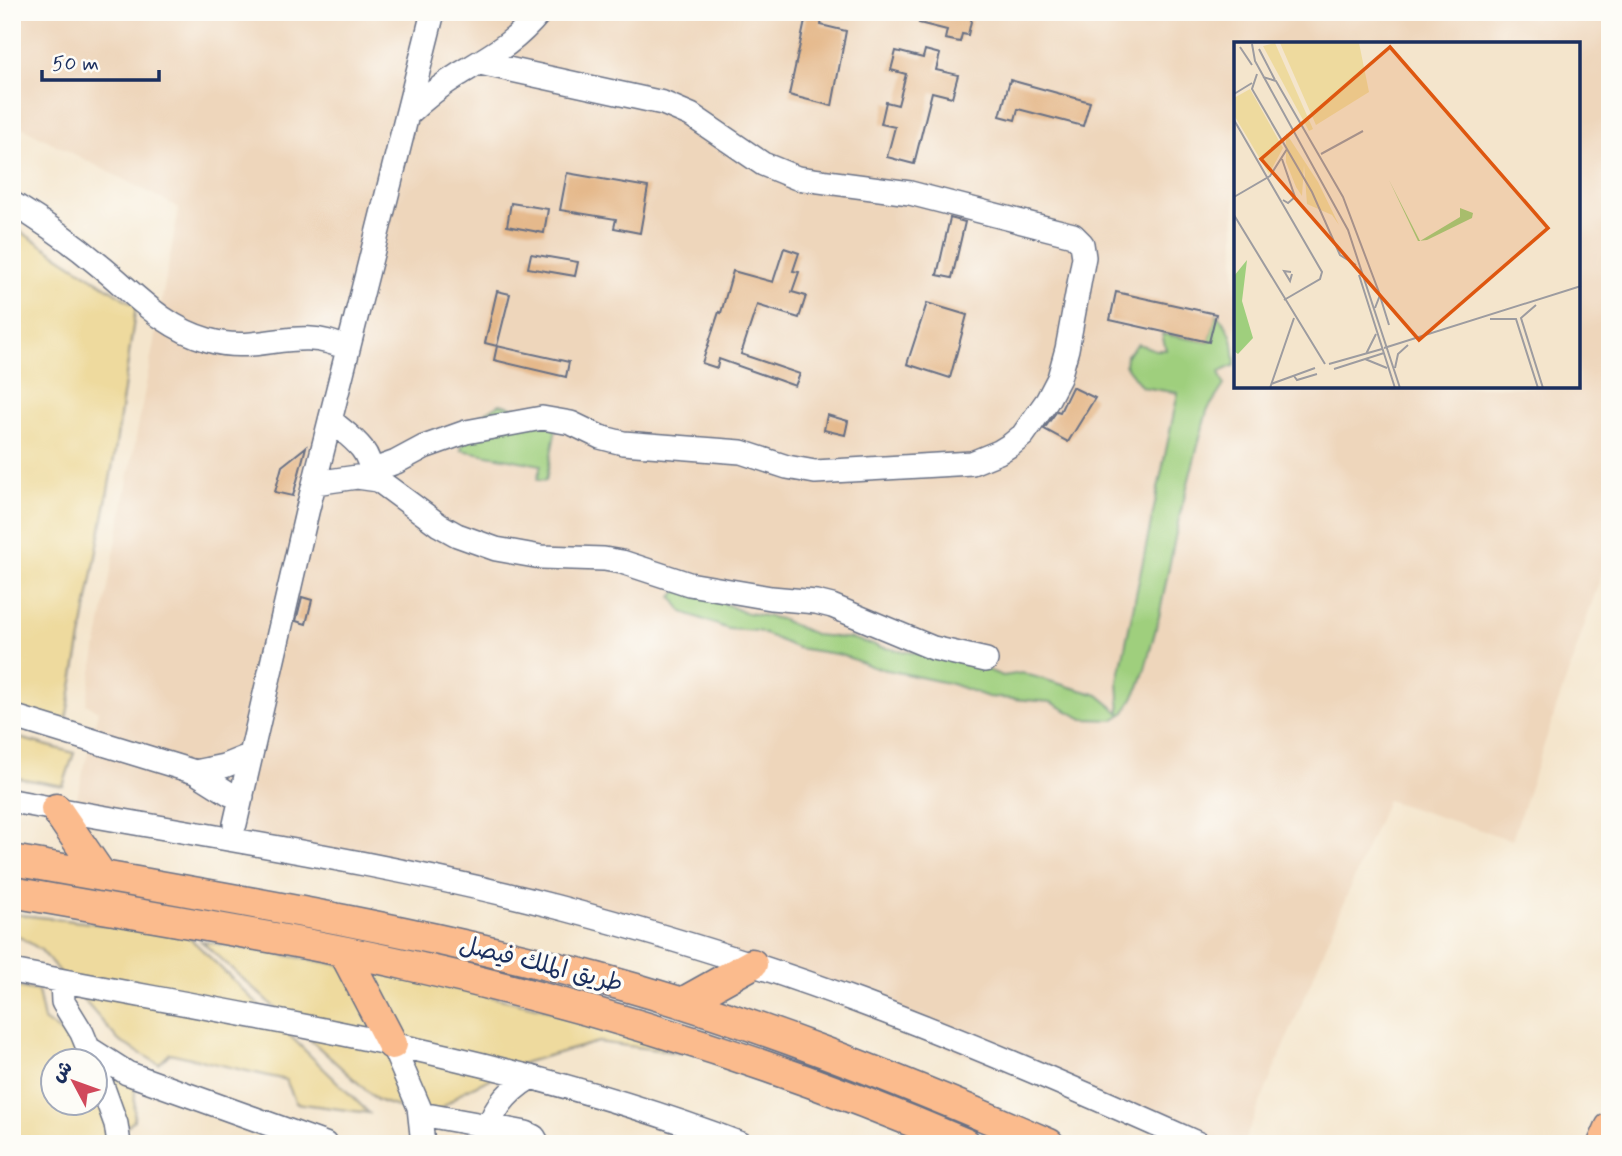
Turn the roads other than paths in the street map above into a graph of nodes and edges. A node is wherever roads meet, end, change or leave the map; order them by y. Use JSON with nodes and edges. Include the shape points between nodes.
{"nodes":[{"id":1,"x":450,"y":12,"type":"edge"},
{"id":2,"x":540,"y":12,"type":"edge"},
{"id":3,"x":430,"y":22,"type":"edge"},
{"id":4,"x":480,"y":63,"type":"junction"},
{"id":5,"x":407,"y":115,"type":"junction"},
{"id":6,"x":12,"y":203,"type":"edge"},
{"id":7,"x":348,"y":349,"type":"junction"},
{"id":8,"x":330,"y":420,"type":"junction"},
{"id":9,"x":371,"y":474,"type":"junction"},
{"id":10,"x":315,"y":483,"type":"junction"},
{"id":11,"x":986,"y":660,"type":"dead end"},
{"id":12,"x":12,"y":716,"type":"edge"},
{"id":13,"x":251,"y":755,"type":"junction"},
{"id":14,"x":195,"y":772,"type":"junction"},
{"id":15,"x":242,"y":796,"type":"junction"},
{"id":16,"x":12,"y":801,"type":"edge"},
{"id":17,"x":56,"y":809,"type":"junction"},
{"id":18,"x":235,"y":824,"type":"dead end"},
{"id":19,"x":12,"y":860,"type":"edge"},
{"id":20,"x":102,"y":876,"type":"junction"},
{"id":21,"x":12,"y":892,"type":"edge"},
{"id":22,"x":344,"y":952,"type":"junction"},
{"id":23,"x":752,"y":964,"type":"junction"},
{"id":24,"x":12,"y":971,"type":"edge"},
{"id":25,"x":62,"y":981,"type":"junction"},
{"id":26,"x":682,"y":1003,"type":"junction"},
{"id":27,"x":392,"y":1044,"type":"junction"},
{"id":28,"x":87,"y":1048,"type":"edge"},
{"id":29,"x":108,"y":1064,"type":"edge"},
{"id":30,"x":531,"y":1077,"type":"junction"},
{"id":31,"x":108,"y":1101,"type":"edge"},
{"id":32,"x":421,"y":1114,"type":"junction"},
{"id":33,"x":1610,"y":1128,"type":"edge"},
{"id":34,"x":486,"y":1135,"type":"edge"},
{"id":35,"x":960,"y":1143,"type":"edge"},
{"id":36,"x":119,"y":1144,"type":"edge"},
{"id":37,"x":325,"y":1144,"type":"edge"},
{"id":38,"x":423,"y":1144,"type":"edge"},
{"id":39,"x":538,"y":1144,"type":"edge"},
{"id":40,"x":741,"y":1144,"type":"edge"},
{"id":41,"x":1049,"y":1144,"type":"edge"},
{"id":42,"x":1199,"y":1144,"type":"edge"},
{"id":43,"x":1603,"y":1144,"type":"edge"}],
"edges":[{"from":1,"to":3,"type":"street","via":[[437,27]]},
{"from":2,"to":4,"type":"street","via":[[515,40]]},
{"from":3,"to":5,"type":"street"},
{"from":4,"to":5,"type":"street"},
{"from":4,"to":9,"type":"street","via":[[663,103],[691,115],[763,163],[797,178],[882,187],[1073,235],[1082,244],[1084,257],[1067,349],[1059,378],[1023,435],[972,463],[815,472],[741,452],[623,443],[571,423],[542,418],[466,432]]},
{"from":5,"to":7,"type":"street"},
{"from":6,"to":7,"type":"street","via":[[76,246],[146,308],[192,334],[243,345],[313,337]]},
{"from":7,"to":8,"type":"street"},
{"from":8,"to":9,"type":"street","via":[[365,450]]},
{"from":8,"to":10,"type":"street"},
{"from":9,"to":10,"type":"street"},
{"from":9,"to":11,"type":"street","via":[[439,525],[496,549],[613,560],[689,584],[816,602],[933,648]]},
{"from":10,"to":13,"type":"street"},
{"from":12,"to":14,"type":"street"},
{"from":13,"to":14,"type":"street"},
{"from":13,"to":15,"type":"street"},
{"from":14,"to":15,"type":"street","via":[[230,794]]},
{"from":15,"to":18,"type":"street"},
{"from":16,"to":17,"type":"street"},
{"from":17,"to":20,"type":"main road"},
{"from":17,"to":23,"type":"street","via":[[431,877],[570,910]]},
{"from":19,"to":20,"type":"main road","name":"طريق الملك فيصل"},
{"from":20,"to":26,"type":"main road","name":"طريق الملك فيصل","via":[[413,933]]},
{"from":21,"to":22,"type":"main road","name":"طريق الملك فيصل"},
{"from":22,"to":27,"type":"main road"},
{"from":22,"to":35,"type":"main road","name":"طريق الملك فيصل","via":[[461,977],[662,1031],[803,1078]]},
{"from":23,"to":26,"type":"main road"},
{"from":23,"to":42,"type":"street","via":[[861,1002]]},
{"from":24,"to":25,"type":"street"},
{"from":25,"to":27,"type":"street"},
{"from":25,"to":28,"type":"street","via":[[63,1002]]},
{"from":26,"to":41,"type":"main road","name":"طريق الملك فيصل","via":[[860,1064]]},
{"from":27,"to":30,"type":"street"},
{"from":27,"to":32,"type":"street"},
{"from":29,"to":37,"type":"street"},
{"from":30,"to":34,"type":"street","via":[[505,1097]]},
{"from":30,"to":40,"type":"street","via":[[632,1105]]},
{"from":31,"to":36,"type":"street"},
{"from":32,"to":34,"type":"street"},
{"from":32,"to":38,"type":"street"},
{"from":33,"to":43,"type":"main road"},
{"from":34,"to":39,"type":"street","via":[[531,1134]]}]}
